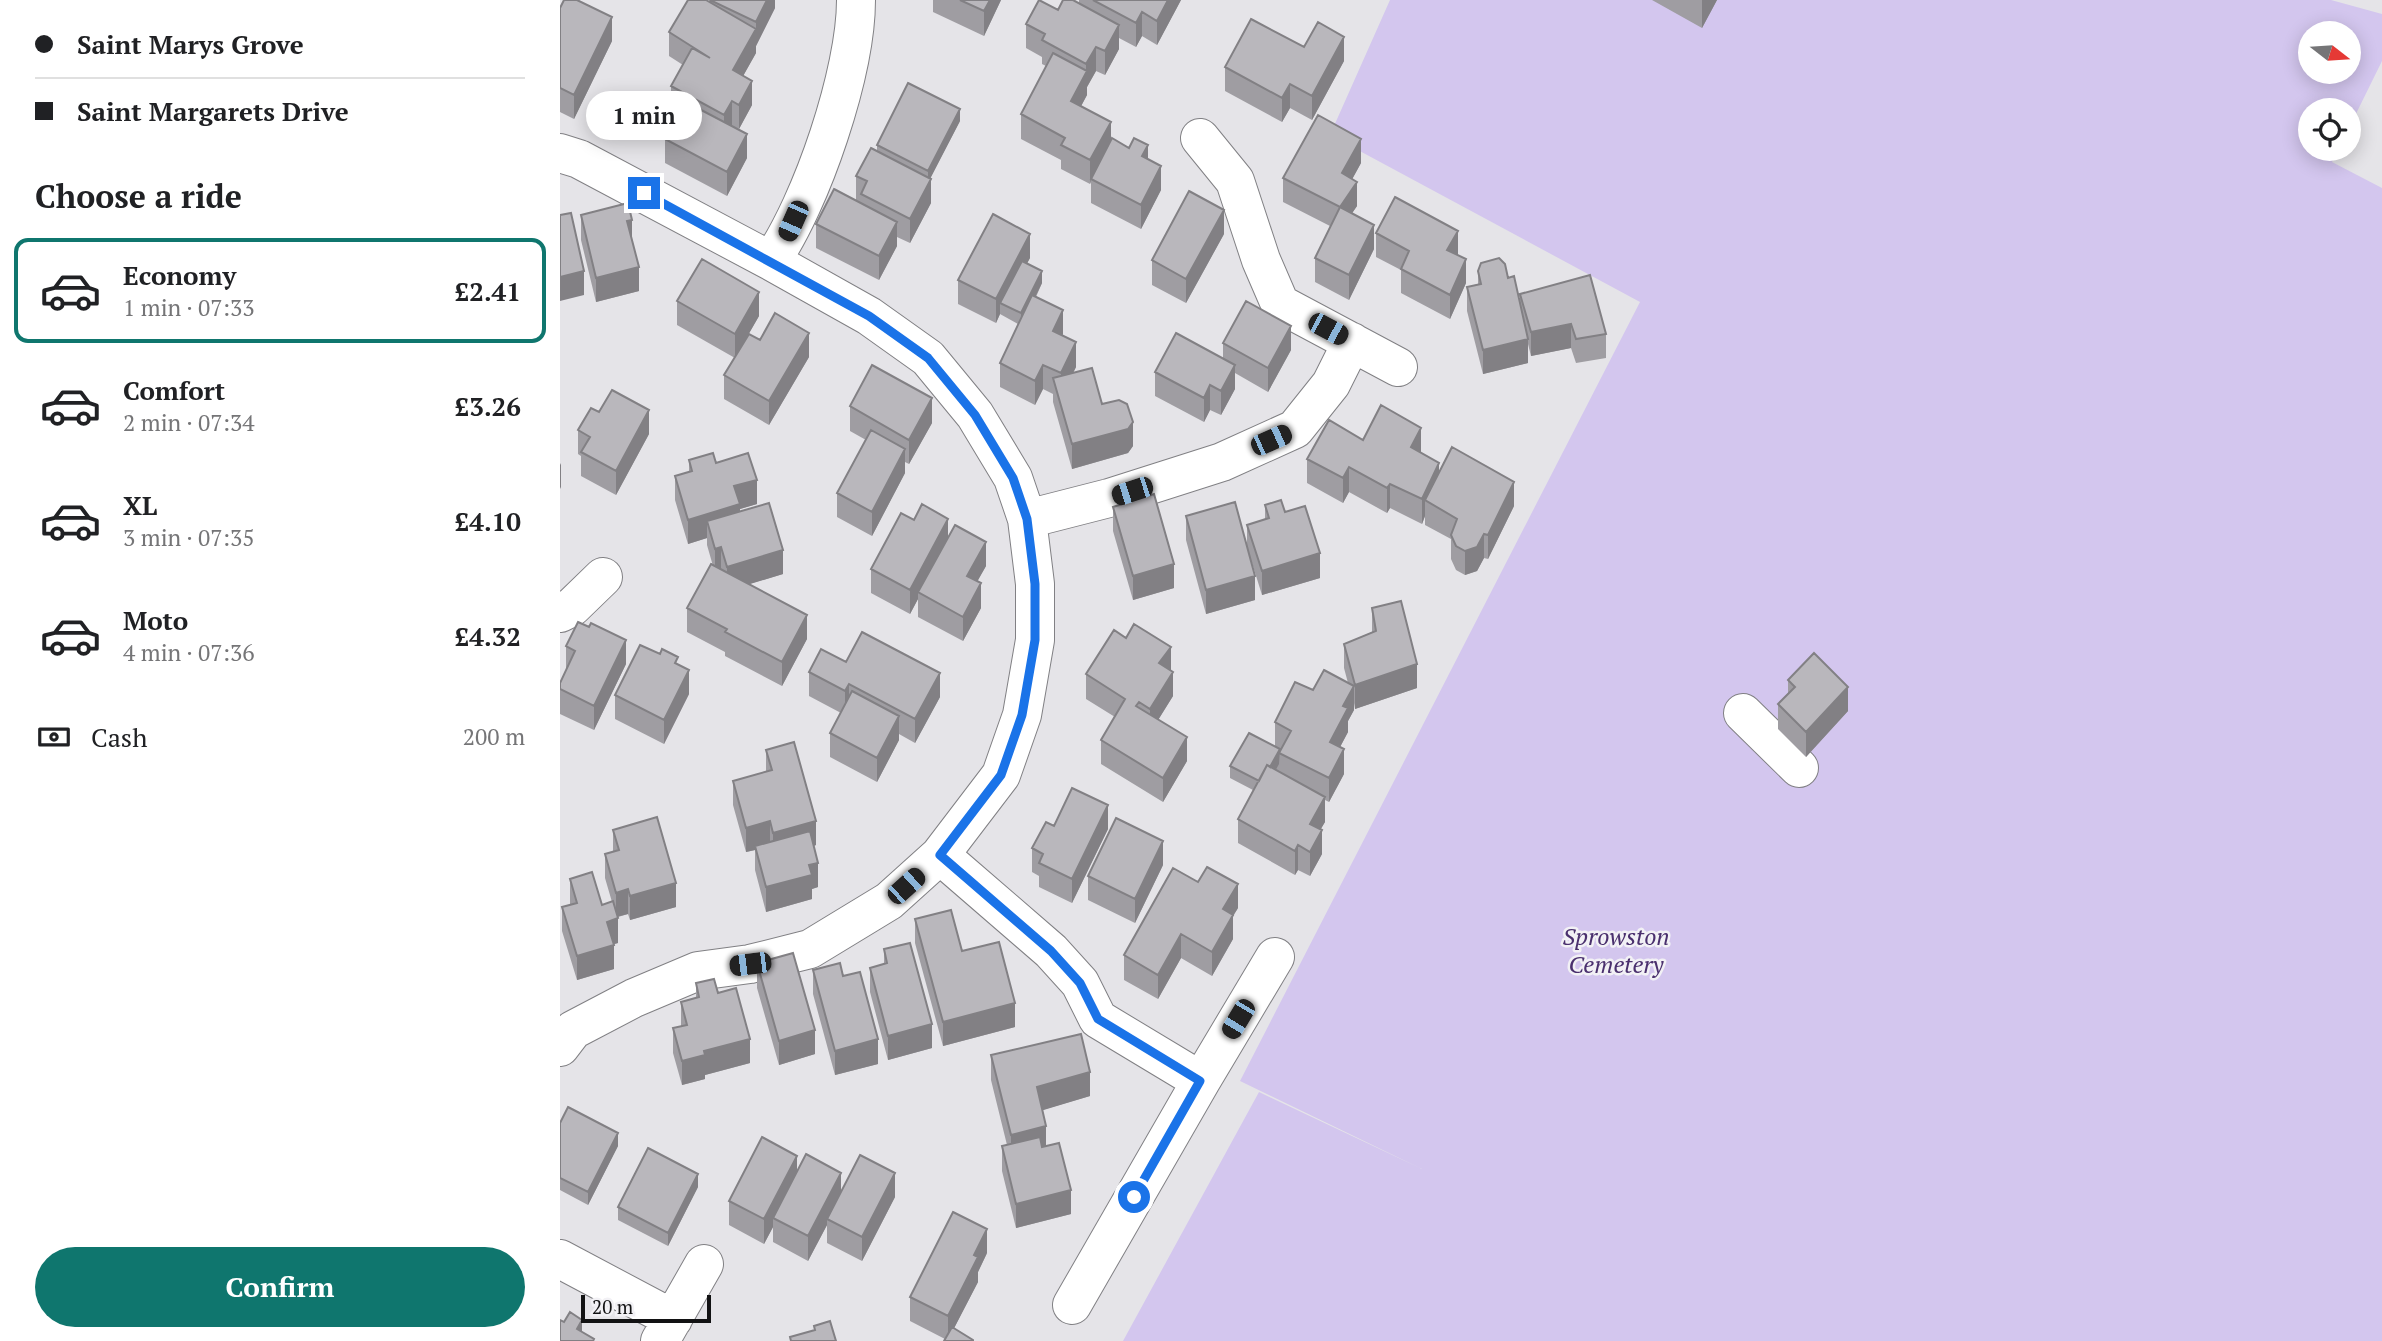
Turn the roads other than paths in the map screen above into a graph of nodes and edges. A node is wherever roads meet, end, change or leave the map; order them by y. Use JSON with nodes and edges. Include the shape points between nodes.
{"nodes":[{"id":1,"x":856,"y":0,"type":"edge"},
{"id":2,"x":1200,"y":138,"type":"dead end"},
{"id":3,"x":560,"y":153,"type":"edge"},
{"id":4,"x":771,"y":261,"type":"junction"},
{"id":5,"x":1352,"y":342,"type":"junction"},
{"id":6,"x":1398,"y":368,"type":"dead end"},
{"id":7,"x":1027,"y":519,"type":"junction"},
{"id":8,"x":603,"y":577,"type":"dead end"},
{"id":9,"x":560,"y":613,"type":"edge"},
{"id":10,"x":1743,"y":713,"type":"dead end"},
{"id":11,"x":1799,"y":768,"type":"dead end"},
{"id":12,"x":940,"y":855,"type":"junction"},
{"id":13,"x":1275,"y":957,"type":"dead end"},
{"id":14,"x":560,"y":1047,"type":"edge"},
{"id":15,"x":1200,"y":1081,"type":"junction"},
{"id":16,"x":560,"y":1259,"type":"edge"},
{"id":17,"x":704,"y":1264,"type":"dead end"},
{"id":18,"x":1072,"y":1305,"type":"dead end"},
{"id":19,"x":667,"y":1330,"type":"edge"}],
"edges":[{"from":1,"to":4,"type":"street","via":[[856,24],[841,94],[814,174]]},
{"from":2,"to":5,"type":"street","via":[[1235,181],[1280,304]]},
{"from":3,"to":4,"type":"street"},
{"from":4,"to":7,"type":"street","via":[[869,316],[928,358],[975,415],[1013,478]]},
{"from":5,"to":6,"type":"street"},
{"from":5,"to":7,"type":"street","via":[[1331,384],[1295,429],[1222,463]]},
{"from":7,"to":12,"type":"street","via":[[1035,584],[1035,640],[1022,715],[1001,775]]},
{"from":8,"to":9,"type":"street"},
{"from":10,"to":11,"type":"street"},
{"from":12,"to":14,"type":"street","via":[[889,901],[810,949],[698,971],[573,1030]]},
{"from":12,"to":15,"type":"street","via":[[1051,951],[1080,983],[1098,1019]]},
{"from":13,"to":15,"type":"street"},
{"from":15,"to":18,"type":"street"},
{"from":16,"to":19,"type":"street"},
{"from":17,"to":19,"type":"street"}]}
